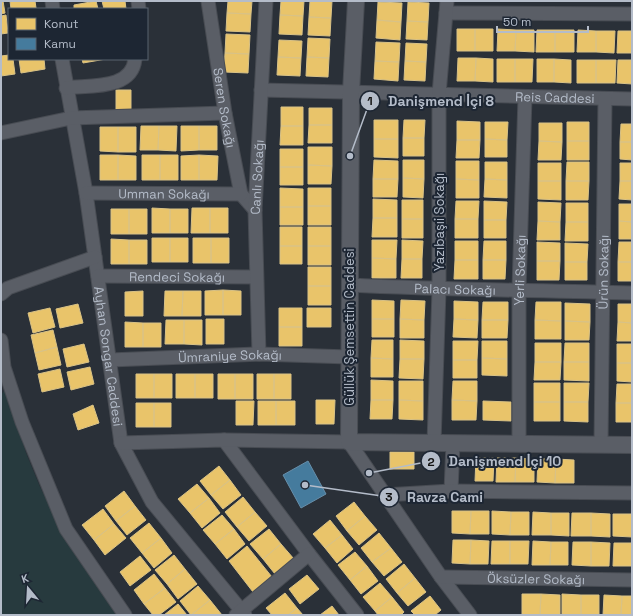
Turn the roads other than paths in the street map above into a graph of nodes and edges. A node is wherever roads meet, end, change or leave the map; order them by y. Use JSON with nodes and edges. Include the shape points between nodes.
{"nodes":[{"id":1,"x":208,"y":1,"type":"edge"},
{"id":2,"x":266,"y":1,"type":"edge"},
{"id":3,"x":356,"y":1,"type":"edge"},
{"id":4,"x":446,"y":7,"type":"edge"},
{"id":5,"x":632,"y":14,"type":"edge"},
{"id":6,"x":62,"y":60,"type":"edge"},
{"id":7,"x":135,"y":60,"type":"edge"},
{"id":8,"x":66,"y":88,"type":"junction"},
{"id":9,"x":261,"y":90,"type":"junction"},
{"id":10,"x":351,"y":92,"type":"junction"},
{"id":11,"x":440,"y":94,"type":"junction"},
{"id":12,"x":525,"y":96,"type":"junction"},
{"id":13,"x":605,"y":98,"type":"junction"},
{"id":14,"x":632,"y":99,"type":"edge"},
{"id":15,"x":224,"y":113,"type":"junction"},
{"id":16,"x":71,"y":118,"type":"junction"},
{"id":17,"x":1,"y":133,"type":"edge"},
{"id":18,"x":86,"y":193,"type":"junction"},
{"id":19,"x":241,"y":194,"type":"junction"},
{"id":20,"x":255,"y":210,"type":"junction"},
{"id":21,"x":95,"y":257,"type":"junction"},
{"id":22,"x":98,"y":276,"type":"junction"},
{"id":23,"x":256,"y":277,"type":"junction"},
{"id":24,"x":350,"y":285,"type":"junction"},
{"id":25,"x":519,"y":289,"type":"junction"},
{"id":26,"x":439,"y":290,"type":"junction"},
{"id":27,"x":602,"y":292,"type":"junction"},
{"id":28,"x":632,"y":293,"type":"edge"},
{"id":29,"x":1,"y":294,"type":"edge"},
{"id":30,"x":1,"y":340,"type":"edge"},
{"id":31,"x":259,"y":354,"type":"junction"},
{"id":32,"x":349,"y":357,"type":"junction"},
{"id":33,"x":110,"y":360,"type":"junction"},
{"id":34,"x":224,"y":440,"type":"junction"},
{"id":35,"x":349,"y":442,"type":"junction"},
{"id":36,"x":121,"y":443,"type":"junction"},
{"id":37,"x":434,"y":443,"type":"junction"},
{"id":38,"x":453,"y":444,"type":"junction"},
{"id":39,"x":519,"y":444,"type":"junction"},
{"id":40,"x":601,"y":445,"type":"junction"},
{"id":41,"x":632,"y":445,"type":"edge"},
{"id":42,"x":451,"y":491,"type":"junction"},
{"id":43,"x":632,"y":494,"type":"edge"},
{"id":44,"x":385,"y":495,"type":"junction"},
{"id":45,"x":309,"y":554,"type":"junction"},
{"id":46,"x":441,"y":577,"type":"junction"},
{"id":47,"x":632,"y":580,"type":"edge"},
{"id":48,"x":241,"y":613,"type":"edge"},
{"id":49,"x":125,"y":615,"type":"edge"},
{"id":50,"x":357,"y":615,"type":"edge"},
{"id":51,"x":470,"y":615,"type":"edge"}],
"edges":[{"from":1,"to":15,"type":"street","name":"Seren Sokağı"},
{"from":2,"to":9,"type":"street","name":"Canlı Sokağı"},
{"from":3,"to":10,"type":"street","name":"Güllük Şemsettin Caddesi"},
{"from":4,"to":5,"type":"street"},
{"from":4,"to":11,"type":"street","name":"Yazıbaşıi Sokağı"},
{"from":6,"to":8,"type":"street","name":"Ayhan Songar Caddesi"},
{"from":7,"to":8,"type":"street","via":[[131,73],[120,81]]},
{"from":8,"to":16,"type":"street","name":"Ayhan Songar Caddesi"},
{"from":9,"to":10,"type":"street","name":"Reis Caddesi"},
{"from":9,"to":20,"type":"street","name":"Canlı Sokağı"},
{"from":10,"to":11,"type":"street","name":"Reis Caddesi"},
{"from":10,"to":24,"type":"street","name":"Güllük Şemsettin Caddesi"},
{"from":11,"to":12,"type":"street","name":"Reis Caddesi"},
{"from":11,"to":26,"type":"street","name":"Yazıbaşıi Sokağı"},
{"from":12,"to":13,"type":"street","name":"Reis Caddesi"},
{"from":12,"to":25,"type":"street","name":"Yerli Sokağı"},
{"from":13,"to":14,"type":"street","name":"Reis Caddesi"},
{"from":13,"to":27,"type":"street","name":"Ürün Sokağı"},
{"from":15,"to":16,"type":"street"},
{"from":15,"to":19,"type":"street","name":"Seren Sokağı"},
{"from":16,"to":17,"type":"street"},
{"from":16,"to":18,"type":"street","name":"Ayhan Songar Caddesi"},
{"from":18,"to":19,"type":"street","name":"Umman Sokağı"},
{"from":18,"to":21,"type":"street","name":"Ayhan Songar Caddesi"},
{"from":19,"to":20,"type":"street","name":"Seren Sokağı"},
{"from":20,"to":23,"type":"street","name":"Canlı Sokağı"},
{"from":21,"to":22,"type":"street","name":"Ayhan Songar Caddesi"},
{"from":21,"to":29,"type":"street","via":[[8,288]]},
{"from":22,"to":23,"type":"street","name":"Rendeci Sokağı"},
{"from":22,"to":33,"type":"street","name":"Ayhan Songar Caddesi"},
{"from":23,"to":31,"type":"street","name":"Canlı Sokağı"},
{"from":24,"to":26,"type":"street","name":"Palacı Sokağı"},
{"from":24,"to":32,"type":"street","name":"Güllük Şemsettin Caddesi"},
{"from":25,"to":26,"type":"street","name":"Palacı Sokağı"},
{"from":25,"to":27,"type":"street","name":"Palacı Sokağı"},
{"from":25,"to":39,"type":"street","name":"Yerli Sokağı"},
{"from":26,"to":37,"type":"street","name":"Yazıbaşıi Sokağı"},
{"from":27,"to":28,"type":"street","name":"Palacı Sokağı"},
{"from":27,"to":40,"type":"street","name":"Ürün Sokağı"},
{"from":30,"to":49,"type":"street","via":[[4,367],[22,422],[66,529]]},
{"from":31,"to":32,"type":"street","name":"Ümraniye Sokağı"},
{"from":31,"to":33,"type":"street","name":"Ümraniye Sokağı"},
{"from":32,"to":35,"type":"street","name":"Güllük Şemsettin Caddesi"},
{"from":33,"to":36,"type":"street","name":"Ayhan Songar Caddesi"},
{"from":34,"to":35,"type":"street"},
{"from":34,"to":36,"type":"street"},
{"from":34,"to":45,"type":"street"},
{"from":35,"to":37,"type":"street"},
{"from":35,"to":44,"type":"street"},
{"from":36,"to":48,"type":"street","name":"Ayhan Songar Caddesi","via":[[152,502]]},
{"from":37,"to":38,"type":"street"},
{"from":38,"to":39,"type":"street"},
{"from":38,"to":42,"type":"street"},
{"from":39,"to":40,"type":"street"},
{"from":40,"to":41,"type":"street"},
{"from":42,"to":43,"type":"street"},
{"from":42,"to":44,"type":"street"},
{"from":44,"to":46,"type":"street"},
{"from":45,"to":48,"type":"street"},
{"from":45,"to":50,"type":"street"},
{"from":46,"to":47,"type":"street","name":"Öksüzler Sokağı"},
{"from":46,"to":51,"type":"street"}]}
